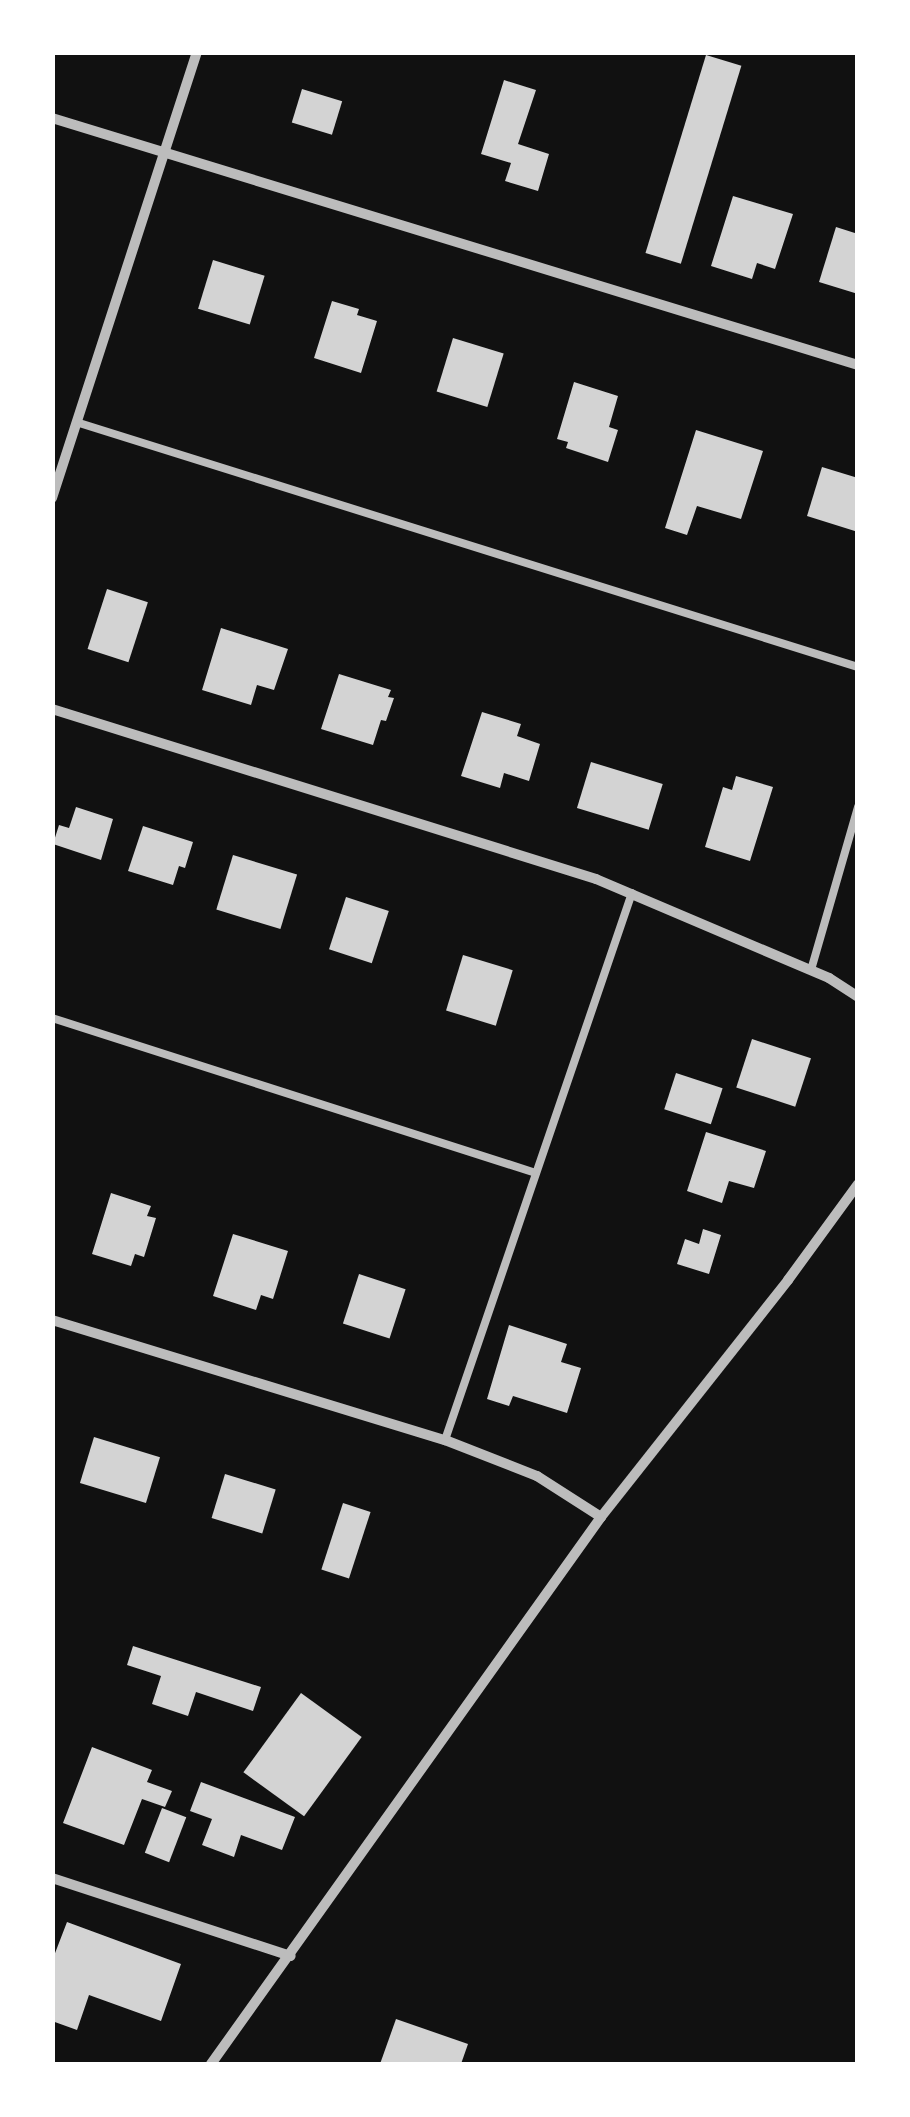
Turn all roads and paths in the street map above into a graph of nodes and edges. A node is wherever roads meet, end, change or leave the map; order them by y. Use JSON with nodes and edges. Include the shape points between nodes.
{"nodes":[{"id":1,"x":197,"y":52,"type":"edge"},
{"id":2,"x":52,"y":118,"type":"edge"},
{"id":3,"x":162,"y":151,"type":"junction"},
{"id":4,"x":858,"y":365,"type":"edge"},
{"id":5,"x":76,"y":422,"type":"junction"},
{"id":6,"x":52,"y":498,"type":"edge"},
{"id":7,"x":858,"y":666,"type":"edge"},
{"id":8,"x":52,"y":709,"type":"edge"},
{"id":9,"x":858,"y":808,"type":"edge"},
{"id":10,"x":632,"y":893,"type":"junction"},
{"id":11,"x":812,"y":970,"type":"junction"},
{"id":12,"x":858,"y":996,"type":"edge"},
{"id":13,"x":52,"y":1018,"type":"edge"},
{"id":14,"x":536,"y":1174,"type":"junction"},
{"id":15,"x":858,"y":1184,"type":"edge"},
{"id":16,"x":52,"y":1320,"type":"edge"},
{"id":17,"x":445,"y":1440,"type":"junction"},
{"id":18,"x":601,"y":1516,"type":"junction"},
{"id":19,"x":52,"y":1878,"type":"edge"},
{"id":20,"x":290,"y":1956,"type":"junction"},
{"id":21,"x":211,"y":2064,"type":"edge"}],
"edges":[{"from":1,"to":3,"type":"street"},
{"from":2,"to":3,"type":"street"},
{"from":3,"to":4,"type":"street"},
{"from":3,"to":5,"type":"street"},
{"from":5,"to":6,"type":"street"},
{"from":5,"to":7,"type":"lane"},
{"from":8,"to":10,"type":"street"},
{"from":9,"to":11,"type":"lane"},
{"from":10,"to":11,"type":"street"},
{"from":10,"to":14,"type":"lane"},
{"from":11,"to":12,"type":"street"},
{"from":13,"to":14,"type":"lane"},
{"from":14,"to":17,"type":"lane"},
{"from":15,"to":18,"type":"street"},
{"from":16,"to":17,"type":"street"},
{"from":17,"to":18,"type":"street","via":[[537,1476]]},
{"from":18,"to":20,"type":"street"},
{"from":19,"to":20,"type":"street"},
{"from":20,"to":21,"type":"street"}]}
